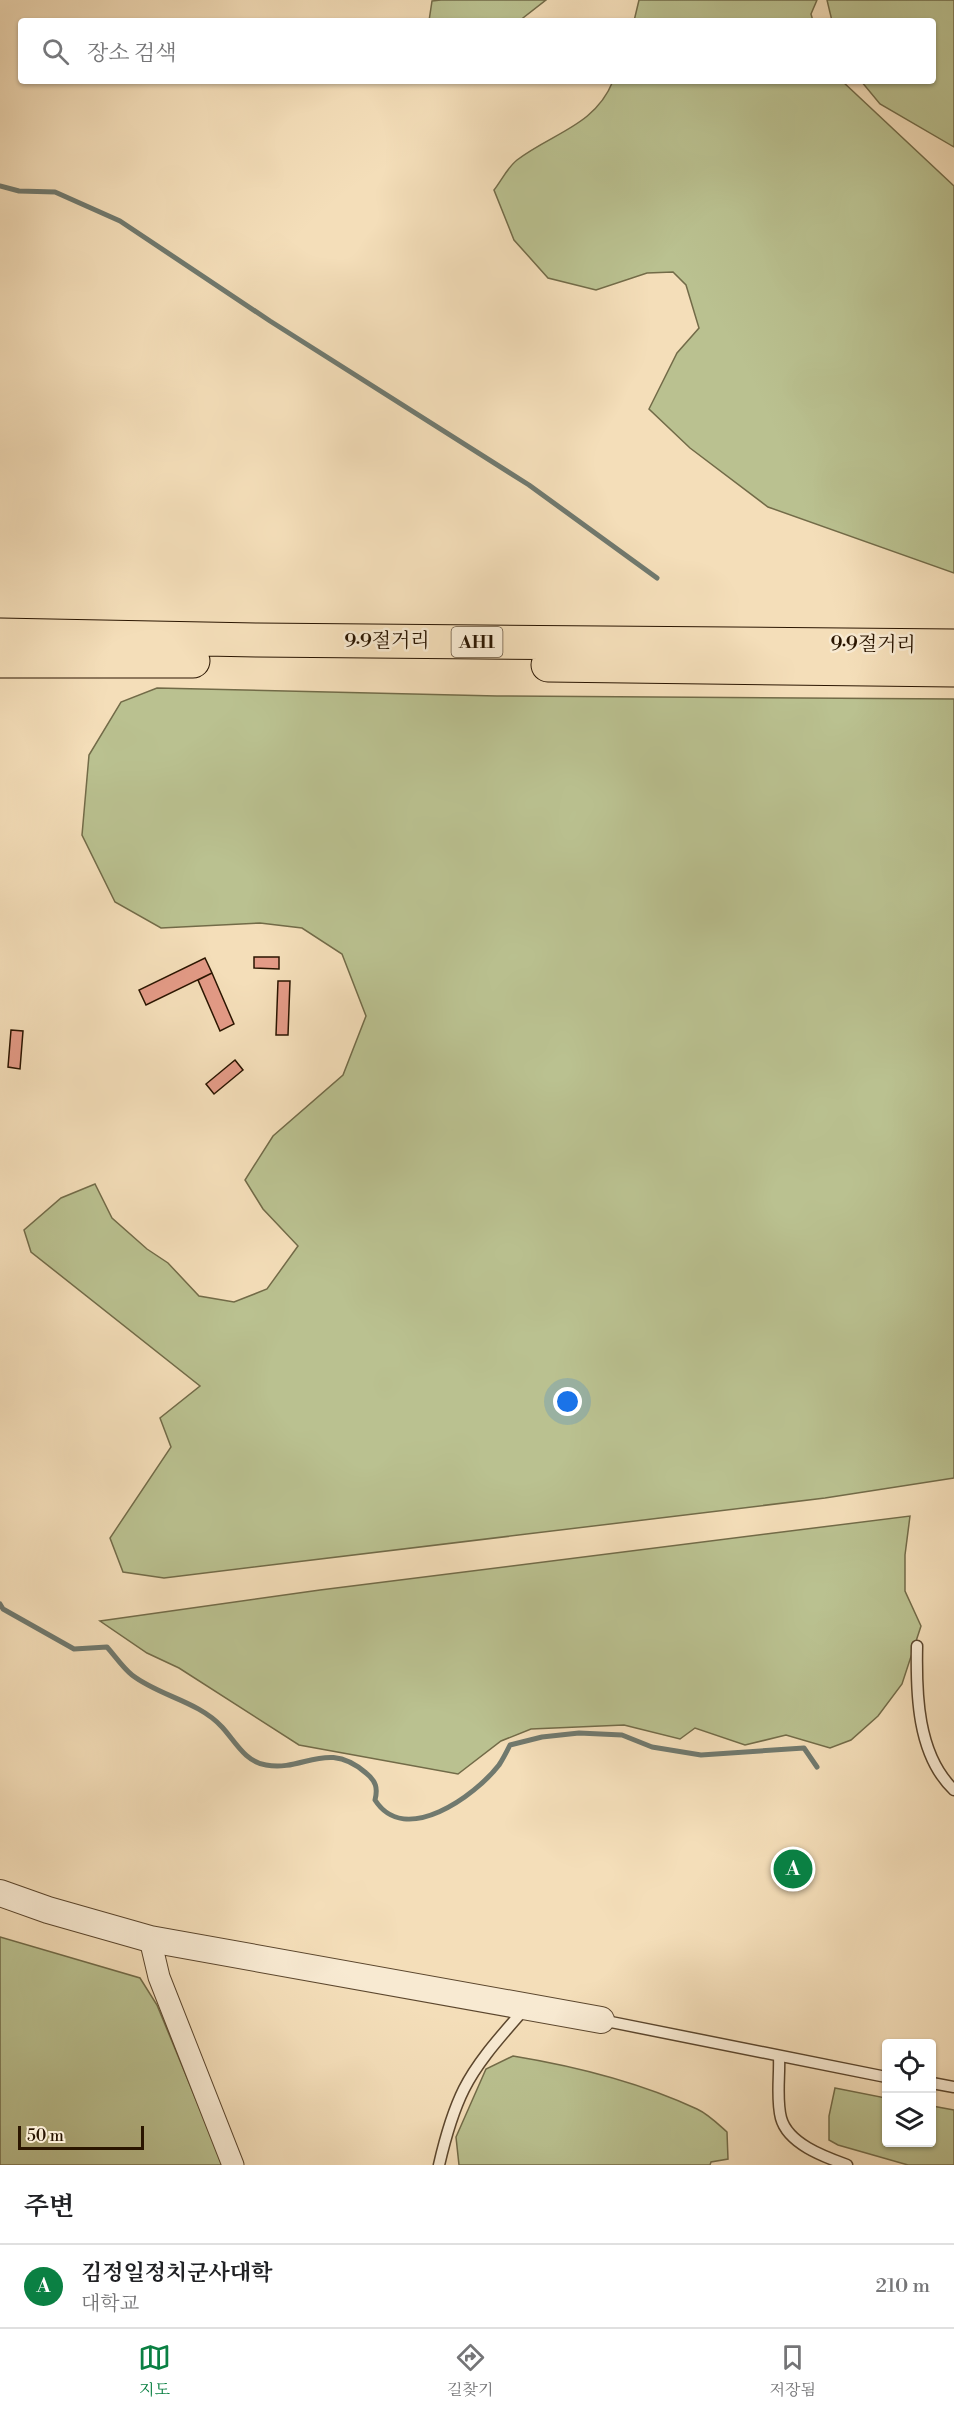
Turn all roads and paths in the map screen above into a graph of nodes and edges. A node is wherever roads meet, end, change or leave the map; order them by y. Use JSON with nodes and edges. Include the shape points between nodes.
{"nodes":[{"id":1,"x":0,"y":635,"type":"edge"},
{"id":2,"x":954,"y":646,"type":"edge"},
{"id":3,"x":0,"y":661,"type":"edge"},
{"id":4,"x":954,"y":670,"type":"edge"},
{"id":5,"x":917,"y":1646,"type":"dead end"},
{"id":6,"x":954,"y":1791,"type":"edge"},
{"id":7,"x":0,"y":1893,"type":"edge"},
{"id":8,"x":150,"y":1940,"type":"junction"},
{"id":9,"x":526,"y":2007,"type":"junction"},
{"id":10,"x":601,"y":2020,"type":"joint"},
{"id":11,"x":779,"y":2057,"type":"junction"},
{"id":12,"x":882,"y":2076,"type":"edge"},
{"id":13,"x":936,"y":2084,"type":"edge"},
{"id":14,"x":954,"y":2087,"type":"edge"},
{"id":15,"x":233,"y":2165,"type":"edge"},
{"id":16,"x":439,"y":2165,"type":"edge"},
{"id":17,"x":847,"y":2165,"type":"edge"}],
"edges":[{"from":1,"to":2,"type":"highway","name":"9·9절거리","number":"AH1"},
{"from":3,"to":4,"type":"highway","name":"9·9절거리","number":"AH1"},
{"from":5,"to":6,"type":"lane","via":[[921,1724],[934,1761]]},
{"from":7,"to":8,"type":"street"},
{"from":8,"to":9,"type":"street"},
{"from":8,"to":15,"type":"street","via":[[159,1977]]},
{"from":9,"to":10,"type":"street"},
{"from":9,"to":16,"type":"lane","via":[[464,2088],[447,2129]]},
{"from":10,"to":11,"type":"lane"},
{"from":11,"to":12,"type":"lane"},
{"from":11,"to":17,"type":"lane","via":[[781,2119],[793,2137],[820,2155]]},
{"from":13,"to":14,"type":"lane"}]}
